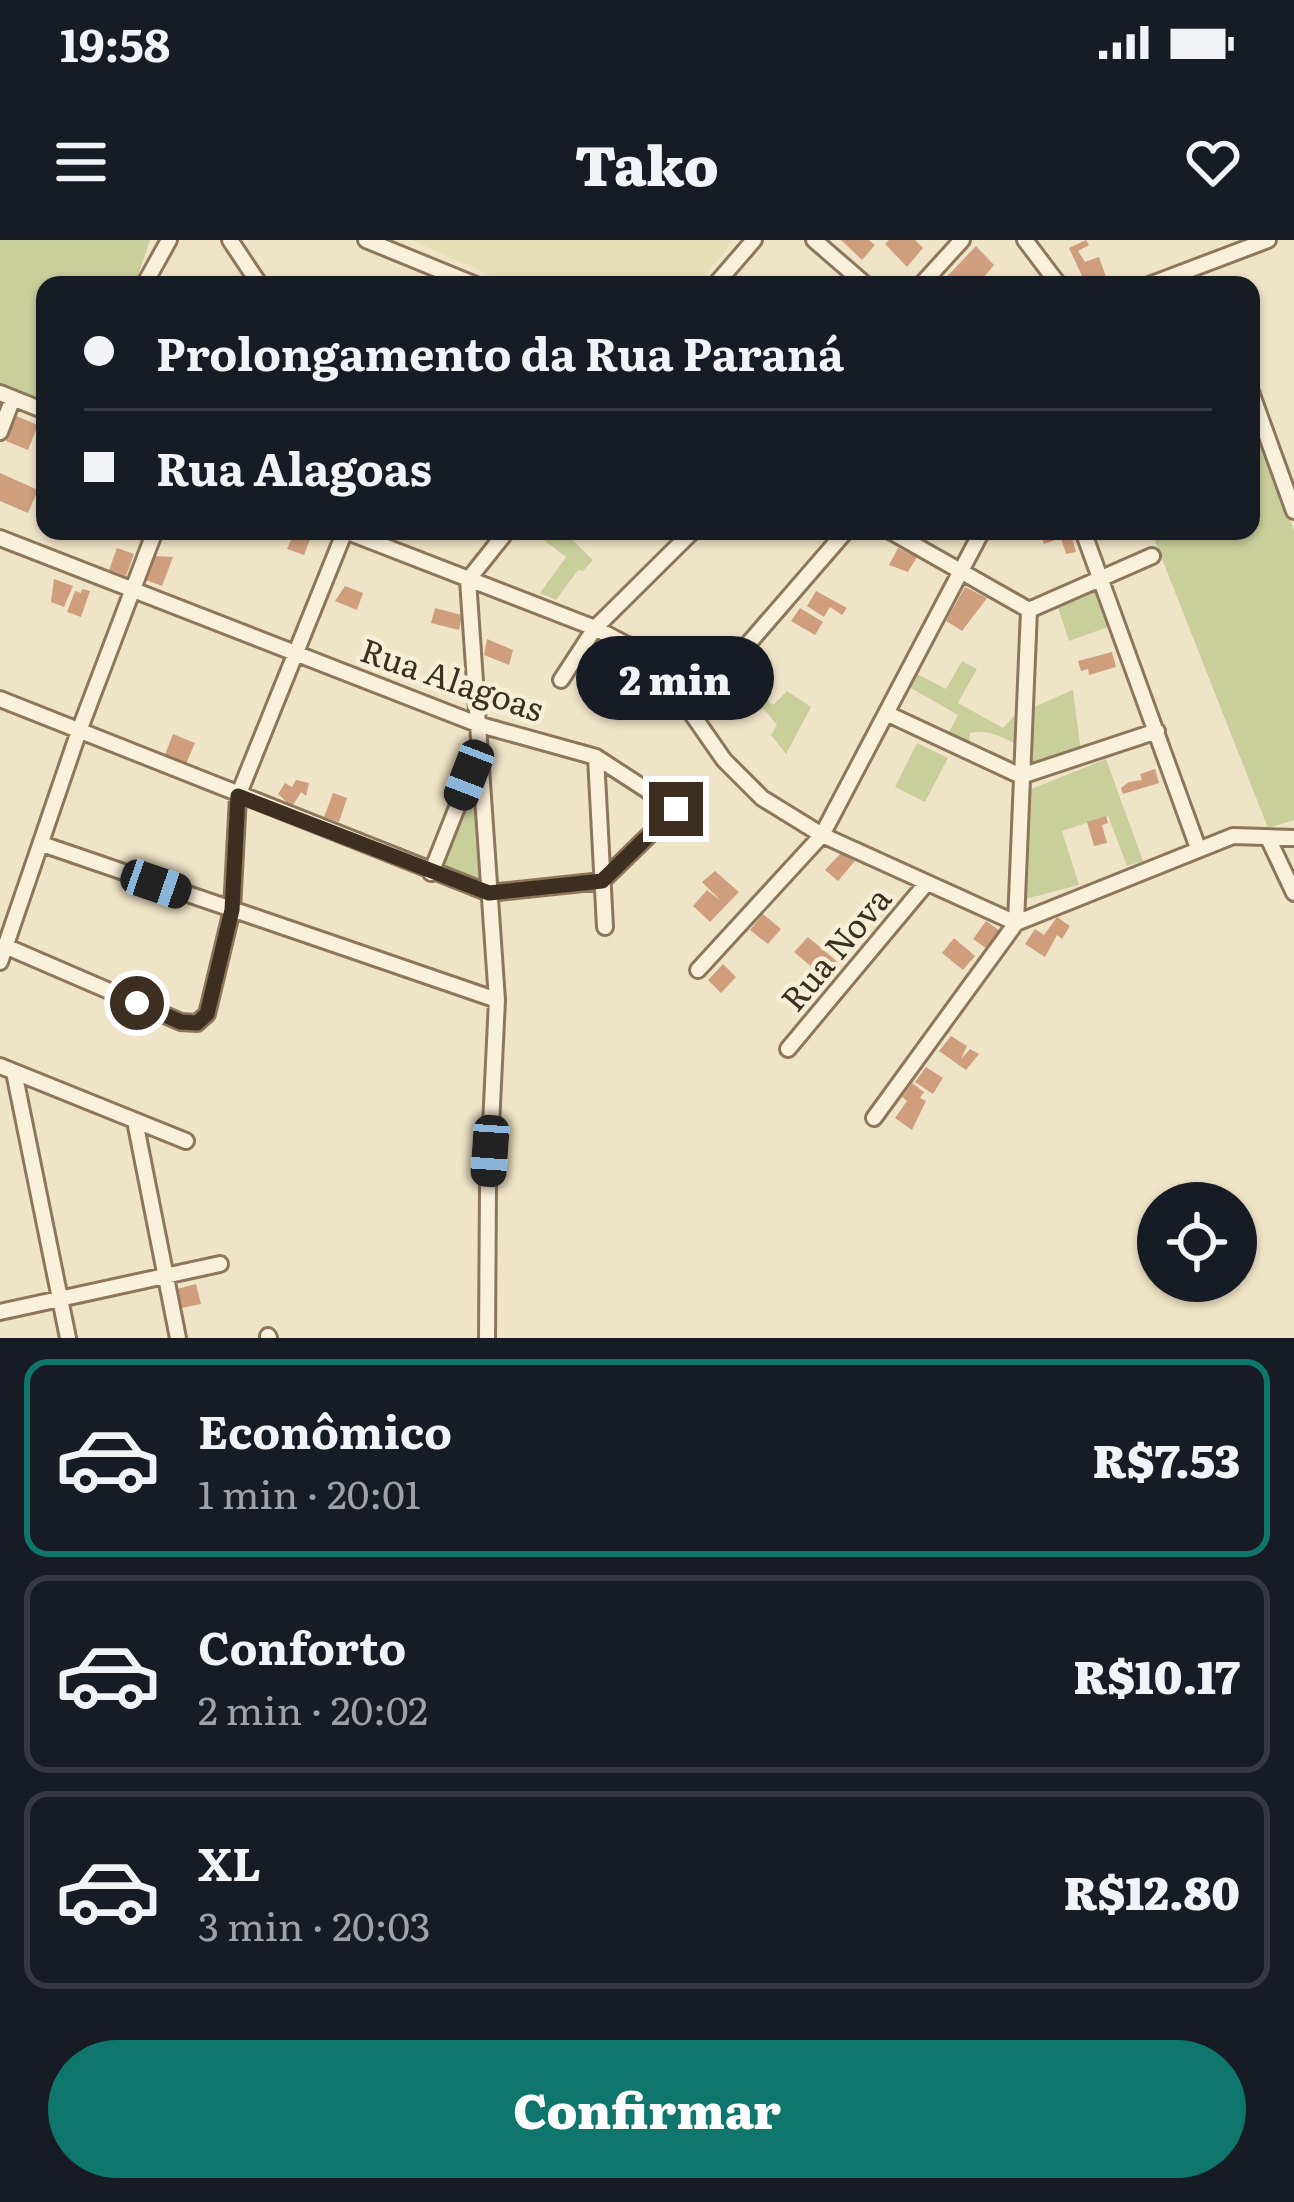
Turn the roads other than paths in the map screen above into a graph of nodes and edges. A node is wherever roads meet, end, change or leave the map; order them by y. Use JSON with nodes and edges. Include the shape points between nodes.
{"nodes":[{"id":1,"x":169,"y":240,"type":"edge"},
{"id":2,"x":230,"y":240,"type":"edge"},
{"id":3,"x":754,"y":240,"type":"edge"},
{"id":4,"x":814,"y":240,"type":"edge"},
{"id":5,"x":962,"y":240,"type":"edge"},
{"id":6,"x":1024,"y":240,"type":"edge"},
{"id":7,"x":1268,"y":240,"type":"edge"},
{"id":8,"x":372,"y":241,"type":"edge"},
{"id":9,"x":148,"y":276,"type":"edge"},
{"id":10,"x":254,"y":276,"type":"edge"},
{"id":11,"x":455,"y":276,"type":"edge"},
{"id":12,"x":723,"y":276,"type":"edge"},
{"id":13,"x":856,"y":276,"type":"edge"},
{"id":14,"x":929,"y":276,"type":"edge"},
{"id":15,"x":1052,"y":276,"type":"edge"},
{"id":16,"x":1184,"y":276,"type":"edge"},
{"id":17,"x":7,"y":395,"type":"edge"},
{"id":18,"x":36,"y":407,"type":"edge"},
{"id":19,"x":1260,"y":415,"type":"edge"},
{"id":20,"x":0,"y":432,"type":"edge"},
{"id":21,"x":1291,"y":494,"type":"edge"},
{"id":22,"x":1294,"y":511,"type":"edge"},
{"id":23,"x":0,"y":538,"type":"edge"},
{"id":24,"x":152,"y":540,"type":"edge"},
{"id":25,"x":342,"y":540,"type":"edge"},
{"id":26,"x":367,"y":540,"type":"edge"},
{"id":27,"x":500,"y":540,"type":"edge"},
{"id":28,"x":684,"y":540,"type":"edge"},
{"id":29,"x":838,"y":540,"type":"edge"},
{"id":30,"x":906,"y":540,"type":"edge"},
{"id":31,"x":978,"y":540,"type":"edge"},
{"id":32,"x":1087,"y":540,"type":"edge"},
{"id":33,"x":1152,"y":556,"type":"dead end"},
{"id":34,"x":962,"y":571,"type":"junction"},
{"id":35,"x":1101,"y":577,"type":"junction"},
{"id":36,"x":467,"y":580,"type":"junction"},
{"id":37,"x":134,"y":591,"type":"junction"},
{"id":38,"x":1029,"y":610,"type":"junction"},
{"id":39,"x":596,"y":628,"type":"junction"},
{"id":40,"x":298,"y":656,"type":"junction"},
{"id":41,"x":561,"y":680,"type":"dead end"},
{"id":42,"x":0,"y":699,"type":"edge"},
{"id":43,"x":689,"y":711,"type":"junction"},
{"id":44,"x":888,"y":714,"type":"junction"},
{"id":45,"x":477,"y":724,"type":"junction"},
{"id":46,"x":79,"y":731,"type":"junction"},
{"id":47,"x":1156,"y":731,"type":"junction"},
{"id":48,"x":479,"y":752,"type":"junction"},
{"id":49,"x":596,"y":757,"type":"junction"},
{"id":50,"x":1022,"y":776,"type":"junction"},
{"id":51,"x":238,"y":796,"type":"junction"},
{"id":52,"x":822,"y":835,"type":"junction"},
{"id":53,"x":1268,"y":838,"type":"junction"},
{"id":54,"x":1294,"y":838,"type":"edge"},
{"id":55,"x":42,"y":844,"type":"junction"},
{"id":56,"x":1198,"y":848,"type":"junction"},
{"id":57,"x":431,"y":873,"type":"junction"},
{"id":58,"x":602,"y":881,"type":"junction"},
{"id":59,"x":925,"y":885,"type":"junction"},
{"id":60,"x":489,"y":893,"type":"junction"},
{"id":61,"x":1294,"y":893,"type":"edge"},
{"id":62,"x":232,"y":910,"type":"junction"},
{"id":63,"x":1016,"y":922,"type":"junction"},
{"id":64,"x":605,"y":927,"type":"dead end"},
{"id":65,"x":5,"y":946,"type":"junction"},
{"id":66,"x":0,"y":962,"type":"edge"},
{"id":67,"x":698,"y":970,"type":"dead end"},
{"id":68,"x":497,"y":1000,"type":"junction"},
{"id":69,"x":788,"y":1049,"type":"dead end"},
{"id":70,"x":7,"y":1069,"type":"edge"},
{"id":71,"x":874,"y":1118,"type":"dead end"},
{"id":72,"x":135,"y":1120,"type":"junction"},
{"id":73,"x":186,"y":1142,"type":"dead end"},
{"id":74,"x":220,"y":1264,"type":"dead end"},
{"id":75,"x":166,"y":1277,"type":"junction"},
{"id":76,"x":60,"y":1299,"type":"junction"},
{"id":77,"x":0,"y":1312,"type":"edge"},
{"id":78,"x":68,"y":1338,"type":"edge"},
{"id":79,"x":178,"y":1338,"type":"edge"},
{"id":80,"x":487,"y":1338,"type":"edge"}],
"edges":[{"from":1,"to":9,"type":"street"},
{"from":2,"to":10,"type":"street"},
{"from":3,"to":12,"type":"street"},
{"from":4,"to":13,"type":"street"},
{"from":5,"to":14,"type":"street"},
{"from":6,"to":15,"type":"street"},
{"from":7,"to":16,"type":"street"},
{"from":8,"to":11,"type":"street"},
{"from":17,"to":18,"type":"street"},
{"from":17,"to":20,"type":"street"},
{"from":19,"to":21,"type":"street"},
{"from":21,"to":22,"type":"street"},
{"from":23,"to":37,"type":"street","name":"Rua Alagoas"},
{"from":24,"to":37,"type":"street"},
{"from":25,"to":40,"type":"street"},
{"from":26,"to":36,"type":"street"},
{"from":27,"to":36,"type":"street"},
{"from":28,"to":39,"type":"street"},
{"from":29,"to":43,"type":"street"},
{"from":30,"to":34,"type":"street"},
{"from":31,"to":34,"type":"street"},
{"from":32,"to":35,"type":"street"},
{"from":33,"to":35,"type":"street"},
{"from":34,"to":38,"type":"street"},
{"from":34,"to":44,"type":"street"},
{"from":35,"to":38,"type":"street"},
{"from":35,"to":47,"type":"street"},
{"from":36,"to":39,"type":"street"},
{"from":36,"to":45,"type":"street"},
{"from":37,"to":40,"type":"street","name":"Rua Alagoas"},
{"from":37,"to":46,"type":"street"},
{"from":38,"to":50,"type":"street"},
{"from":39,"to":41,"type":"street"},
{"from":39,"to":43,"type":"street","via":[[655,665]]},
{"from":40,"to":45,"type":"street","name":"Rua Alagoas"},
{"from":40,"to":51,"type":"street"},
{"from":42,"to":46,"type":"street"},
{"from":43,"to":52,"type":"street","via":[[746,786]]},
{"from":44,"to":50,"type":"street"},
{"from":44,"to":52,"type":"street"},
{"from":45,"to":48,"type":"street"},
{"from":45,"to":49,"type":"street","name":"Rua Alagoas"},
{"from":46,"to":51,"type":"street"},
{"from":46,"to":55,"type":"street"},
{"from":47,"to":50,"type":"street"},
{"from":47,"to":56,"type":"street"},
{"from":48,"to":57,"type":"street"},
{"from":48,"to":60,"type":"street"},
{"from":49,"to":58,"type":"street"},
{"from":49,"to":58,"type":"street","name":"Rua Alagoas","via":[[676,809]]},
{"from":50,"to":63,"type":"street"},
{"from":51,"to":57,"type":"street"},
{"from":51,"to":62,"type":"street"},
{"from":52,"to":59,"type":"street"},
{"from":52,"to":67,"type":"street"},
{"from":53,"to":54,"type":"street"},
{"from":53,"to":56,"type":"street","via":[[1233,836]]},
{"from":53,"to":61,"type":"street"},
{"from":55,"to":62,"type":"street"},
{"from":55,"to":65,"type":"street"},
{"from":56,"to":63,"type":"street"},
{"from":57,"to":60,"type":"street"},
{"from":58,"to":60,"type":"street"},
{"from":58,"to":64,"type":"street"},
{"from":59,"to":63,"type":"street"},
{"from":59,"to":69,"type":"street","name":"Rua Nova"},
{"from":60,"to":68,"type":"street"},
{"from":62,"to":65,"type":"street","via":[[207,1014],[197,1023]]},
{"from":62,"to":68,"type":"street"},
{"from":63,"to":71,"type":"street"},
{"from":65,"to":66,"type":"street"},
{"from":68,"to":80,"type":"street"},
{"from":70,"to":72,"type":"street"},
{"from":70,"to":76,"type":"street"},
{"from":72,"to":73,"type":"street"},
{"from":72,"to":75,"type":"street"},
{"from":74,"to":75,"type":"street"},
{"from":75,"to":76,"type":"street"},
{"from":75,"to":79,"type":"street"},
{"from":76,"to":77,"type":"street"},
{"from":76,"to":78,"type":"street"}]}
